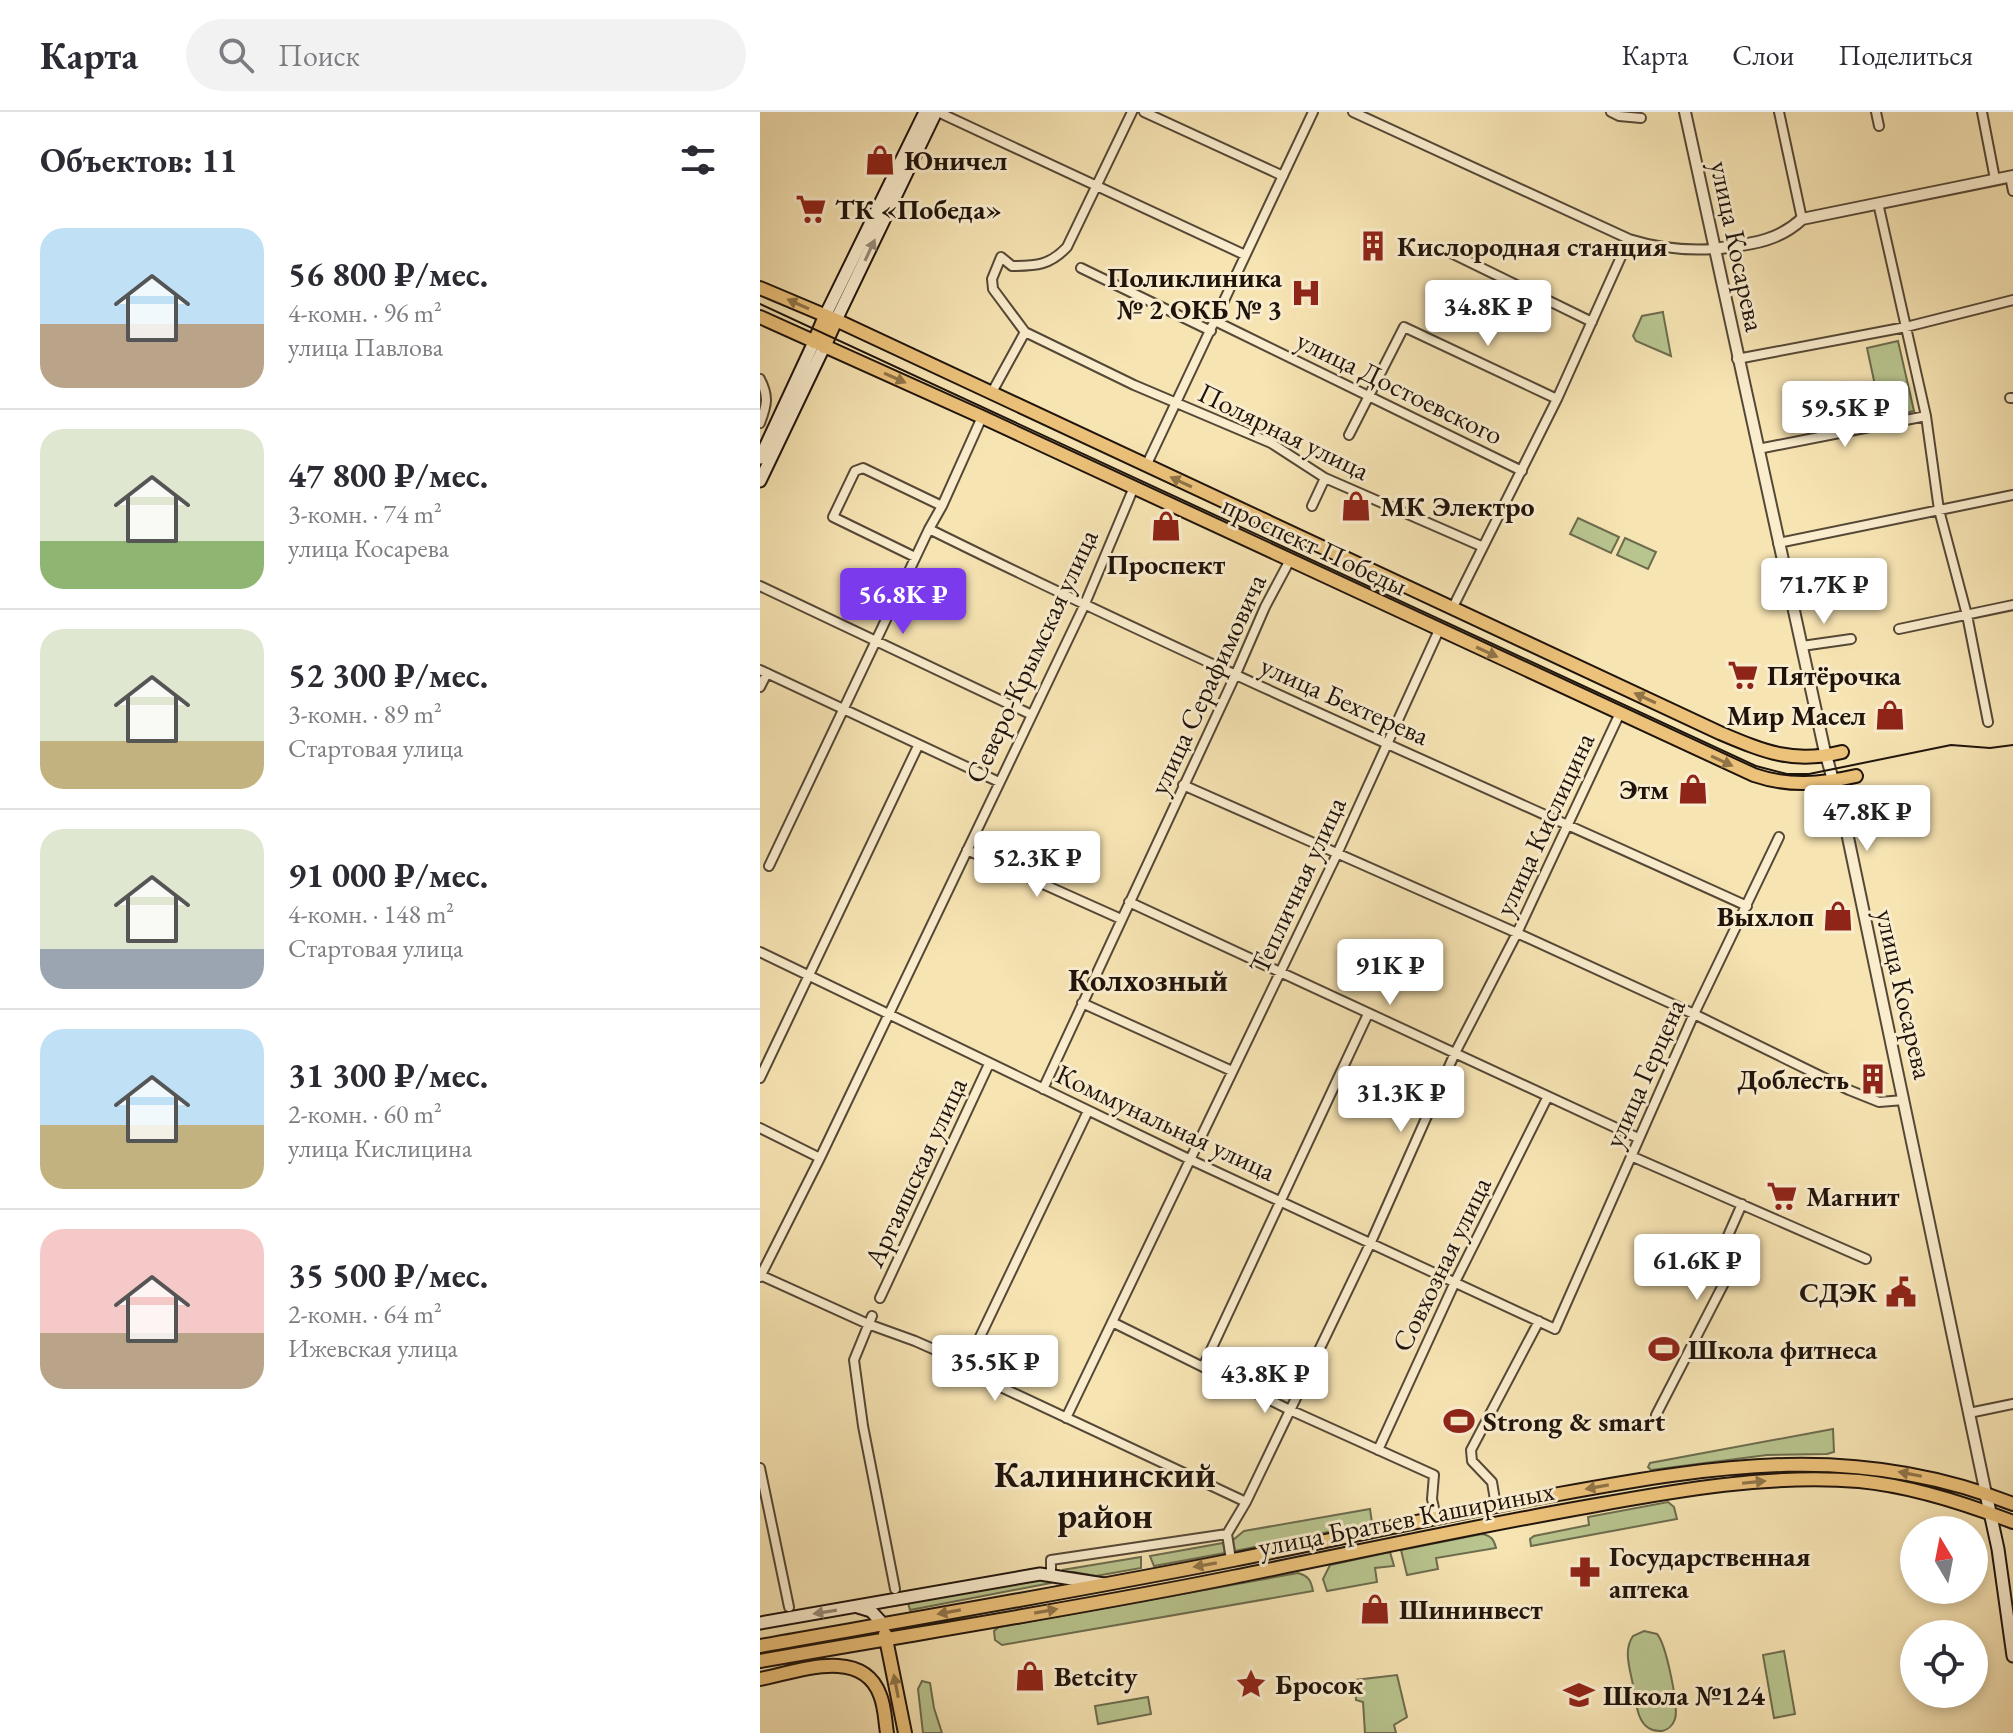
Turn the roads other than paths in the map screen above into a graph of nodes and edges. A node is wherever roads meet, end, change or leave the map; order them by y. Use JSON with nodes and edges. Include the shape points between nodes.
{"nodes":[{"id":1,"x":925,"y":112,"type":"edge"},
{"id":2,"x":937,"y":112,"type":"edge"},
{"id":3,"x":1132,"y":112,"type":"edge"},
{"id":4,"x":1144,"y":112,"type":"edge"},
{"id":5,"x":1313,"y":112,"type":"edge"},
{"id":6,"x":1353,"y":112,"type":"edge"},
{"id":7,"x":1611,"y":112,"type":"edge"},
{"id":8,"x":1685,"y":112,"type":"edge"},
{"id":9,"x":1779,"y":112,"type":"edge"},
{"id":10,"x":1876,"y":112,"type":"edge"},
{"id":11,"x":1982,"y":112,"type":"edge"},
{"id":12,"x":1641,"y":118,"type":"dead end"},
{"id":13,"x":1879,"y":126,"type":"dead end"},
{"id":14,"x":1283,"y":176,"type":"junction"},
{"id":15,"x":2011,"y":176,"type":"edge"},
{"id":16,"x":1995,"y":179,"type":"junction"},
{"id":17,"x":1095,"y":186,"type":"junction"},
{"id":18,"x":2013,"y":191,"type":"edge"},
{"id":19,"x":1878,"y":203,"type":"junction"},
{"id":20,"x":1802,"y":219,"type":"junction"},
{"id":21,"x":1629,"y":239,"type":"junction"},
{"id":22,"x":1443,"y":249,"type":"dead end"},
{"id":23,"x":1714,"y":249,"type":"junction"},
{"id":24,"x":1245,"y":255,"type":"junction"},
{"id":25,"x":1081,"y":268,"type":"dead end"},
{"id":26,"x":760,"y":288,"type":"edge"},
{"id":27,"x":2013,"y":300,"type":"edge"},
{"id":28,"x":760,"y":317,"type":"edge"},
{"id":29,"x":830,"y":318,"type":"junction"},
{"id":30,"x":1592,"y":322,"type":"junction"},
{"id":31,"x":1213,"y":326,"type":"junction"},
{"id":32,"x":1906,"y":327,"type":"junction"},
{"id":33,"x":1025,"y":332,"type":"junction"},
{"id":34,"x":819,"y":344,"type":"junction"},
{"id":35,"x":1737,"y":359,"type":"junction"},
{"id":36,"x":760,"y":379,"type":"edge"},
{"id":37,"x":991,"y":394,"type":"junction"},
{"id":38,"x":1368,"y":397,"type":"junction"},
{"id":39,"x":1557,"y":399,"type":"junction"},
{"id":40,"x":1177,"y":403,"type":"junction"},
{"id":41,"x":1926,"y":416,"type":"junction"},
{"id":42,"x":982,"y":417,"type":"junction"},
{"id":43,"x":760,"y":423,"type":"edge"},
{"id":44,"x":1349,"y":435,"type":"dead end"},
{"id":45,"x":1758,"y":449,"type":"junction"},
{"id":46,"x":760,"y":458,"type":"edge"},
{"id":47,"x":1146,"y":466,"type":"junction"},
{"id":48,"x":1522,"y":471,"type":"junction"},
{"id":49,"x":1325,"y":478,"type":"junction"},
{"id":50,"x":760,"y":481,"type":"edge"},
{"id":51,"x":1134,"y":487,"type":"junction"},
{"id":52,"x":2013,"y":495,"type":"edge"},
{"id":53,"x":942,"y":506,"type":"junction"},
{"id":54,"x":1312,"y":506,"type":"dead end"},
{"id":55,"x":1939,"y":510,"type":"junction"},
{"id":56,"x":929,"y":529,"type":"junction"},
{"id":57,"x":1778,"y":543,"type":"junction"},
{"id":58,"x":1481,"y":546,"type":"junction"},
{"id":59,"x":915,"y":557,"type":"junction"},
{"id":60,"x":1290,"y":560,"type":"junction"},
{"id":61,"x":760,"y":586,"type":"edge"},
{"id":62,"x":2013,"y":605,"type":"edge"},
{"id":63,"x":1084,"y":606,"type":"junction"},
{"id":64,"x":1452,"y":609,"type":"junction"},
{"id":65,"x":1967,"y":615,"type":"junction"},
{"id":66,"x":1899,"y":629,"type":"dead end"},
{"id":67,"x":1439,"y":630,"type":"junction"},
{"id":68,"x":1851,"y":639,"type":"dead end"},
{"id":69,"x":876,"y":641,"type":"junction"},
{"id":70,"x":1802,"y":646,"type":"junction"},
{"id":71,"x":763,"y":671,"type":"edge"},
{"id":72,"x":1235,"y":676,"type":"junction"},
{"id":73,"x":760,"y":687,"type":"edge"},
{"id":74,"x":842,"y":709,"type":"junction"},
{"id":75,"x":1620,"y":713,"type":"junction"},
{"id":76,"x":1032,"y":715,"type":"junction"},
{"id":77,"x":1988,"y":722,"type":"dead end"},
{"id":78,"x":1387,"y":743,"type":"junction"},
{"id":79,"x":918,"y":746,"type":"junction"},
{"id":80,"x":1842,"y":752,"type":"dead end"},
{"id":81,"x":1826,"y":756,"type":"junction"},
{"id":82,"x":1856,"y":776,"type":"dead end"},
{"id":83,"x":1834,"y":781,"type":"junction"},
{"id":84,"x":999,"y":782,"type":"junction"},
{"id":85,"x":1183,"y":785,"type":"junction"},
{"id":86,"x":1567,"y":824,"type":"junction"},
{"id":87,"x":1779,"y":837,"type":"dead end"},
{"id":88,"x":967,"y":850,"type":"junction"},
{"id":89,"x":1337,"y":854,"type":"junction"},
{"id":90,"x":769,"y":866,"type":"dead end"},
{"id":91,"x":1129,"y":902,"type":"junction"},
{"id":92,"x":1747,"y":906,"type":"junction"},
{"id":93,"x":1121,"y":919,"type":"junction"},
{"id":94,"x":1517,"y":933,"type":"junction"},
{"id":95,"x":760,"y":952,"type":"edge"},
{"id":96,"x":1280,"y":973,"type":"junction"},
{"id":97,"x":811,"y":976,"type":"junction"},
{"id":98,"x":1082,"y":1003,"type":"junction"},
{"id":99,"x":890,"y":1014,"type":"junction"},
{"id":100,"x":1368,"y":1014,"type":"junction"},
{"id":101,"x":1694,"y":1014,"type":"junction"},
{"id":102,"x":1455,"y":1053,"type":"junction"},
{"id":103,"x":989,"y":1064,"type":"junction"},
{"id":104,"x":1232,"y":1071,"type":"junction"},
{"id":105,"x":760,"y":1078,"type":"edge"},
{"id":106,"x":1043,"y":1089,"type":"junction"},
{"id":107,"x":1547,"y":1098,"type":"junction"},
{"id":108,"x":1904,"y":1100,"type":"junction"},
{"id":109,"x":1088,"y":1111,"type":"junction"},
{"id":110,"x":760,"y":1128,"type":"edge"},
{"id":111,"x":1638,"y":1138,"type":"junction"},
{"id":112,"x":1631,"y":1156,"type":"junction"},
{"id":113,"x":820,"y":1158,"type":"junction"},
{"id":114,"x":1191,"y":1160,"type":"junction"},
{"id":115,"x":1281,"y":1200,"type":"junction"},
{"id":116,"x":1742,"y":1204,"type":"junction"},
{"id":117,"x":1371,"y":1242,"type":"junction"},
{"id":118,"x":1866,"y":1259,"type":"dead end"},
{"id":119,"x":760,"y":1276,"type":"edge"},
{"id":120,"x":1455,"y":1282,"type":"junction"},
{"id":121,"x":880,"y":1298,"type":"dead end"},
{"id":122,"x":870,"y":1320,"type":"junction"},
{"id":123,"x":1539,"y":1321,"type":"junction"},
{"id":124,"x":1112,"y":1322,"type":"junction"},
{"id":125,"x":1555,"y":1329,"type":"joint"},
{"id":126,"x":967,"y":1364,"type":"junction"},
{"id":127,"x":1203,"y":1367,"type":"junction"},
{"id":128,"x":2013,"y":1404,"type":"edge"},
{"id":129,"x":1290,"y":1410,"type":"junction"},
{"id":130,"x":1969,"y":1413,"type":"junction"},
{"id":131,"x":1656,"y":1415,"type":"dead end"},
{"id":132,"x":1066,"y":1418,"type":"junction"},
{"id":133,"x":1378,"y":1450,"type":"junction"},
{"id":134,"x":760,"y":1468,"type":"edge"},
{"id":135,"x":1986,"y":1494,"type":"junction"},
{"id":136,"x":1246,"y":1502,"type":"junction"},
{"id":137,"x":2013,"y":1504,"type":"edge"},
{"id":138,"x":1496,"y":1506,"type":"junction"},
{"id":139,"x":1990,"y":1513,"type":"junction"},
{"id":140,"x":1436,"y":1517,"type":"junction"},
{"id":141,"x":2013,"y":1522,"type":"edge"},
{"id":142,"x":1227,"y":1534,"type":"junction"},
{"id":143,"x":1231,"y":1560,"type":"junction"},
{"id":144,"x":1045,"y":1574,"type":"junction"},
{"id":145,"x":1105,"y":1584,"type":"junction"},
{"id":146,"x":895,"y":1589,"type":"dead end"},
{"id":147,"x":789,"y":1607,"type":"dead end"},
{"id":148,"x":856,"y":1607,"type":"junction"},
{"id":149,"x":760,"y":1623,"type":"edge"},
{"id":150,"x":883,"y":1624,"type":"junction"},
{"id":151,"x":886,"y":1639,"type":"junction"},
{"id":152,"x":760,"y":1646,"type":"edge"},
{"id":153,"x":2013,"y":1656,"type":"edge"},
{"id":154,"x":760,"y":1661,"type":"edge"},
{"id":155,"x":760,"y":1679,"type":"edge"},
{"id":156,"x":887,"y":1733,"type":"edge"},
{"id":157,"x":905,"y":1733,"type":"edge"}],
"edges":[{"from":1,"to":29,"type":"main road"},
{"from":2,"to":17,"type":"street"},
{"from":29,"to":2,"type":"main road","one_way":true},
{"from":3,"to":17,"type":"street"},
{"from":4,"to":14,"type":"street"},
{"from":5,"to":14,"type":"street"},
{"from":6,"to":21,"type":"street"},
{"from":7,"to":12,"type":"street"},
{"from":8,"to":23,"type":"street","name":"улица Косарева"},
{"from":9,"to":20,"type":"street"},
{"from":10,"to":13,"type":"street"},
{"from":11,"to":16,"type":"street"},
{"from":14,"to":24,"type":"street"},
{"from":15,"to":16,"type":"street"},
{"from":15,"to":18,"type":"street"},
{"from":16,"to":19,"type":"street"},
{"from":17,"to":24,"type":"street"},
{"from":17,"to":33,"type":"street","via":[[1067,247],[1055,260],[1012,266],[1001,257],[993,289]]},
{"from":19,"to":20,"type":"street"},
{"from":19,"to":32,"type":"street"},
{"from":20,"to":23,"type":"street","via":[[1766,240]]},
{"from":21,"to":23,"type":"street","via":[[1684,251]]},
{"from":21,"to":30,"type":"street"},
{"from":22,"to":30,"type":"street"},
{"from":23,"to":35,"type":"street","name":"улица Косарева"},
{"from":24,"to":31,"type":"street"},
{"from":25,"to":31,"type":"street","name":"улица Достоевского"},
{"from":29,"to":26,"type":"main road","name":"проспект Победы","one_way":true},
{"from":27,"to":32,"type":"street"},
{"from":28,"to":34,"type":"main road","name":"проспект Победы"},
{"from":29,"to":34,"type":"main road"},
{"from":29,"to":37,"type":"main road","name":"проспект Победы"},
{"from":30,"to":39,"type":"street"},
{"from":31,"to":38,"type":"street","name":"улица Достоевского"},
{"from":31,"to":40,"type":"street"},
{"from":32,"to":35,"type":"street"},
{"from":32,"to":41,"type":"street"},
{"from":33,"to":37,"type":"street"},
{"from":33,"to":40,"type":"street","name":"Полярная улица"},
{"from":34,"to":42,"type":"main road","name":"проспект Победы","one_way":true},
{"from":34,"to":46,"type":"main road"},
{"from":34,"to":50,"type":"main road"},
{"from":35,"to":45,"type":"street","name":"улица Косарева"},
{"from":36,"to":43,"type":"street","via":[[767,404]]},
{"from":37,"to":47,"type":"main road","name":"проспект Победы"},
{"from":38,"to":39,"type":"street","via":[[1404,327]]},
{"from":38,"to":44,"type":"street"},
{"from":38,"to":48,"type":"street","name":"улица Достоевского"},
{"from":39,"to":48,"type":"street"},
{"from":40,"to":47,"type":"street"},
{"from":40,"to":49,"type":"street","name":"Полярная улица","via":[[1271,443]]},
{"from":41,"to":45,"type":"street"},
{"from":41,"to":55,"type":"street"},
{"from":42,"to":51,"type":"main road","name":"проспект Победы"},
{"from":42,"to":53,"type":"street"},
{"from":45,"to":57,"type":"street","name":"улица Косарева"},
{"from":64,"to":47,"type":"main road","name":"проспект Победы","one_way":true},
{"from":48,"to":58,"type":"street"},
{"from":49,"to":54,"type":"street"},
{"from":49,"to":58,"type":"street","name":"Полярная улица"},
{"from":51,"to":60,"type":"main road","name":"проспект Победы"},
{"from":51,"to":63,"type":"street","name":"Северо-Крымская улица"},
{"from":52,"to":55,"type":"street"},
{"from":53,"to":56,"type":"street"},
{"from":53,"to":59,"type":"street","via":[[863,468],[855,471],[833,517]]},
{"from":55,"to":57,"type":"street"},
{"from":55,"to":65,"type":"street"},
{"from":56,"to":59,"type":"street"},
{"from":56,"to":63,"type":"street","name":"улица Бехтерева"},
{"from":57,"to":70,"type":"street","name":"улица Косарева"},
{"from":58,"to":64,"type":"street"},
{"from":59,"to":69,"type":"street"},
{"from":60,"to":67,"type":"main road","name":"проспект Победы"},
{"from":60,"to":72,"type":"street","name":"улица Серафимовича"},
{"from":61,"to":69,"type":"street"},
{"from":62,"to":65,"type":"street"},
{"from":63,"to":72,"type":"street","name":"улица Бехтерева"},
{"from":63,"to":76,"type":"street","name":"Северо-Крымская улица"},
{"from":81,"to":64,"type":"main road","name":"проспект Победы","one_way":true,"via":[[1767,753]]},
{"from":65,"to":66,"type":"street"},
{"from":65,"to":77,"type":"street"},
{"from":67,"to":75,"type":"main road","name":"проспект Победы","one_way":true},
{"from":67,"to":78,"type":"street","name":"Тепличная улица"},
{"from":68,"to":70,"type":"street"},
{"from":69,"to":74,"type":"street"},
{"from":69,"to":76,"type":"street"},
{"from":70,"to":81,"type":"street","name":"улица Косарева"},
{"from":71,"to":73,"type":"street"},
{"from":71,"to":74,"type":"street"},
{"from":72,"to":78,"type":"street","name":"улица Бехтерева"},
{"from":72,"to":85,"type":"street","name":"улица Серафимовича"},
{"from":74,"to":79,"type":"street"},
{"from":74,"to":90,"type":"street"},
{"from":75,"to":83,"type":"main road","name":"проспект Победы","one_way":true,"via":[[1771,781]]},
{"from":75,"to":86,"type":"street","name":"улица Кислицина"},
{"from":76,"to":84,"type":"street","name":"Северо-Крымская улица"},
{"from":78,"to":86,"type":"street","name":"улица Бехтерева"},
{"from":78,"to":89,"type":"street","name":"Тепличная улица"},
{"from":79,"to":84,"type":"street"},
{"from":79,"to":97,"type":"street"},
{"from":80,"to":81,"type":"main road","name":"проспект Победы"},
{"from":81,"to":83,"type":"street","name":"улица Косарева"},
{"from":82,"to":83,"type":"main road","name":"проспект Победы"},
{"from":83,"to":108,"type":"street","name":"улица Косарева"},
{"from":84,"to":88,"type":"street","name":"Северо-Крымская улица"},
{"from":85,"to":89,"type":"street"},
{"from":85,"to":91,"type":"street","name":"улица Серафимовича"},
{"from":86,"to":92,"type":"street","name":"улица Бехтерева"},
{"from":86,"to":94,"type":"street","name":"улица Кислицина"},
{"from":87,"to":92,"type":"street","name":"улица Герцена"},
{"from":88,"to":93,"type":"street"},
{"from":88,"to":99,"type":"street","name":"Северо-Крымская улица"},
{"from":89,"to":94,"type":"street"},
{"from":89,"to":96,"type":"street","name":"Тепличная улица"},
{"from":91,"to":93,"type":"street","name":"улица Серафимовича"},
{"from":91,"to":96,"type":"street"},
{"from":92,"to":101,"type":"street","name":"улица Герцена"},
{"from":93,"to":98,"type":"street","name":"улица Серафимовича"},
{"from":94,"to":101,"type":"street"},
{"from":94,"to":102,"type":"street","name":"улица Кислицина"},
{"from":95,"to":97,"type":"street","name":"Коммунальная улица"},
{"from":96,"to":100,"type":"street"},
{"from":96,"to":104,"type":"street","name":"Тепличная улица"},
{"from":97,"to":99,"type":"street","name":"Коммунальная улица"},
{"from":97,"to":105,"type":"street"},
{"from":98,"to":104,"type":"street"},
{"from":98,"to":106,"type":"street","name":"улица Серафимовича"},
{"from":99,"to":103,"type":"street","name":"Коммунальная улица"},
{"from":99,"to":113,"type":"street","name":"Северо-Крымская улица"},
{"from":100,"to":102,"type":"street"},
{"from":100,"to":115,"type":"street"},
{"from":101,"to":108,"type":"street","via":[[1849,1090],[1879,1102]]},
{"from":101,"to":111,"type":"street","name":"улица Герцена"},
{"from":102,"to":107,"type":"street"},
{"from":102,"to":117,"type":"street","name":"улица Кислицина"},
{"from":103,"to":106,"type":"street","name":"Коммунальная улица"},
{"from":103,"to":121,"type":"street","name":"Аргаяшская улица"},
{"from":104,"to":114,"type":"street","name":"Тепличная улица"},
{"from":106,"to":109,"type":"street","name":"Коммунальная улица"},
{"from":107,"to":111,"type":"street"},
{"from":107,"to":120,"type":"street","name":"Совхозная улица"},
{"from":108,"to":130,"type":"street","name":"улица Косарева"},
{"from":109,"to":114,"type":"street","name":"Коммунальная улица"},
{"from":109,"to":126,"type":"street"},
{"from":110,"to":113,"type":"street"},
{"from":111,"to":112,"type":"street","name":"улица Герцена"},
{"from":112,"to":116,"type":"street"},
{"from":112,"to":125,"type":"street","name":"улица Герцена"},
{"from":113,"to":119,"type":"street","name":"Северо-Крымская улица"},
{"from":114,"to":115,"type":"street","name":"Коммунальная улица"},
{"from":114,"to":124,"type":"street","name":"Тепличная улица"},
{"from":115,"to":117,"type":"street","name":"Коммунальная улица"},
{"from":115,"to":127,"type":"street"},
{"from":116,"to":118,"type":"street"},
{"from":116,"to":131,"type":"street","via":[[1723,1247],[1739,1254]]},
{"from":117,"to":120,"type":"street","name":"Коммунальная улица"},
{"from":117,"to":129,"type":"street","name":"улица Кислицина"},
{"from":119,"to":122,"type":"street"},
{"from":120,"to":123,"type":"street","name":"Коммунальная улица"},
{"from":120,"to":133,"type":"street","name":"Совхозная улица"},
{"from":122,"to":126,"type":"street"},
{"from":122,"to":146,"type":"street","via":[[854,1360]]},
{"from":123,"to":125,"type":"street","name":"Коммунальная улица"},
{"from":123,"to":138,"type":"street","via":[[1471,1450],[1472,1461],[1492,1482]]},
{"from":124,"to":127,"type":"street"},
{"from":124,"to":132,"type":"street","name":"Тепличная улица"},
{"from":126,"to":132,"type":"street","via":[[973,1374]]},
{"from":127,"to":129,"type":"street"},
{"from":128,"to":130,"type":"street"},
{"from":129,"to":133,"type":"street"},
{"from":129,"to":136,"type":"street","name":"улица Кислицина"},
{"from":130,"to":135,"type":"street","name":"улица Косарева"},
{"from":132,"to":136,"type":"street"},
{"from":133,"to":140,"type":"street","via":[[1434,1475]]},
{"from":134,"to":147,"type":"street"},
{"from":135,"to":137,"type":"main road","name":"улица Братьев Кашириных"},
{"from":135,"to":138,"type":"main road","name":"улица Братьев Кашириных","one_way":true,"via":[[1893,1471],[1807,1463],[1674,1474]]},
{"from":135,"to":139,"type":"main road","name":"улица Косарева"},
{"from":136,"to":142,"type":"street","name":"улица Кислицина"},
{"from":138,"to":140,"type":"main road","name":"улица Братьев Кашириных"},
{"from":139,"to":141,"type":"main road","name":"улица Братьев Кашириных"},
{"from":151,"to":139,"type":"main road","name":"улица Братьев Кашириных","one_way":true,"via":[[1716,1486],[1859,1481],[1934,1495]]},
{"from":139,"to":153,"type":"main road","name":"улица Косарева"},
{"from":140,"to":143,"type":"main road","name":"улица Братьев Кашириных"},
{"from":142,"to":143,"type":"street"},
{"from":142,"to":144,"type":"street","via":[[1051,1560]]},
{"from":143,"to":145,"type":"main road","name":"улица Братьев Кашириных","one_way":true},
{"from":144,"to":145,"type":"main road"},
{"from":144,"to":148,"type":"main road"},
{"from":145,"to":150,"type":"main road","name":"улица Братьев Кашириных","one_way":true},
{"from":148,"to":149,"type":"main road","one_way":true},
{"from":148,"to":150,"type":"main road","via":[[871,1611]]},
{"from":150,"to":151,"type":"main road"},
{"from":150,"to":152,"type":"main road","name":"улица Братьев Кашириных"},
{"from":151,"to":154,"type":"main road","name":"улица Братьев Кашириных"},
{"from":157,"to":151,"type":"main road","one_way":true},
{"from":155,"to":156,"type":"main road","via":[[849,1666],[875,1685]]}]}
